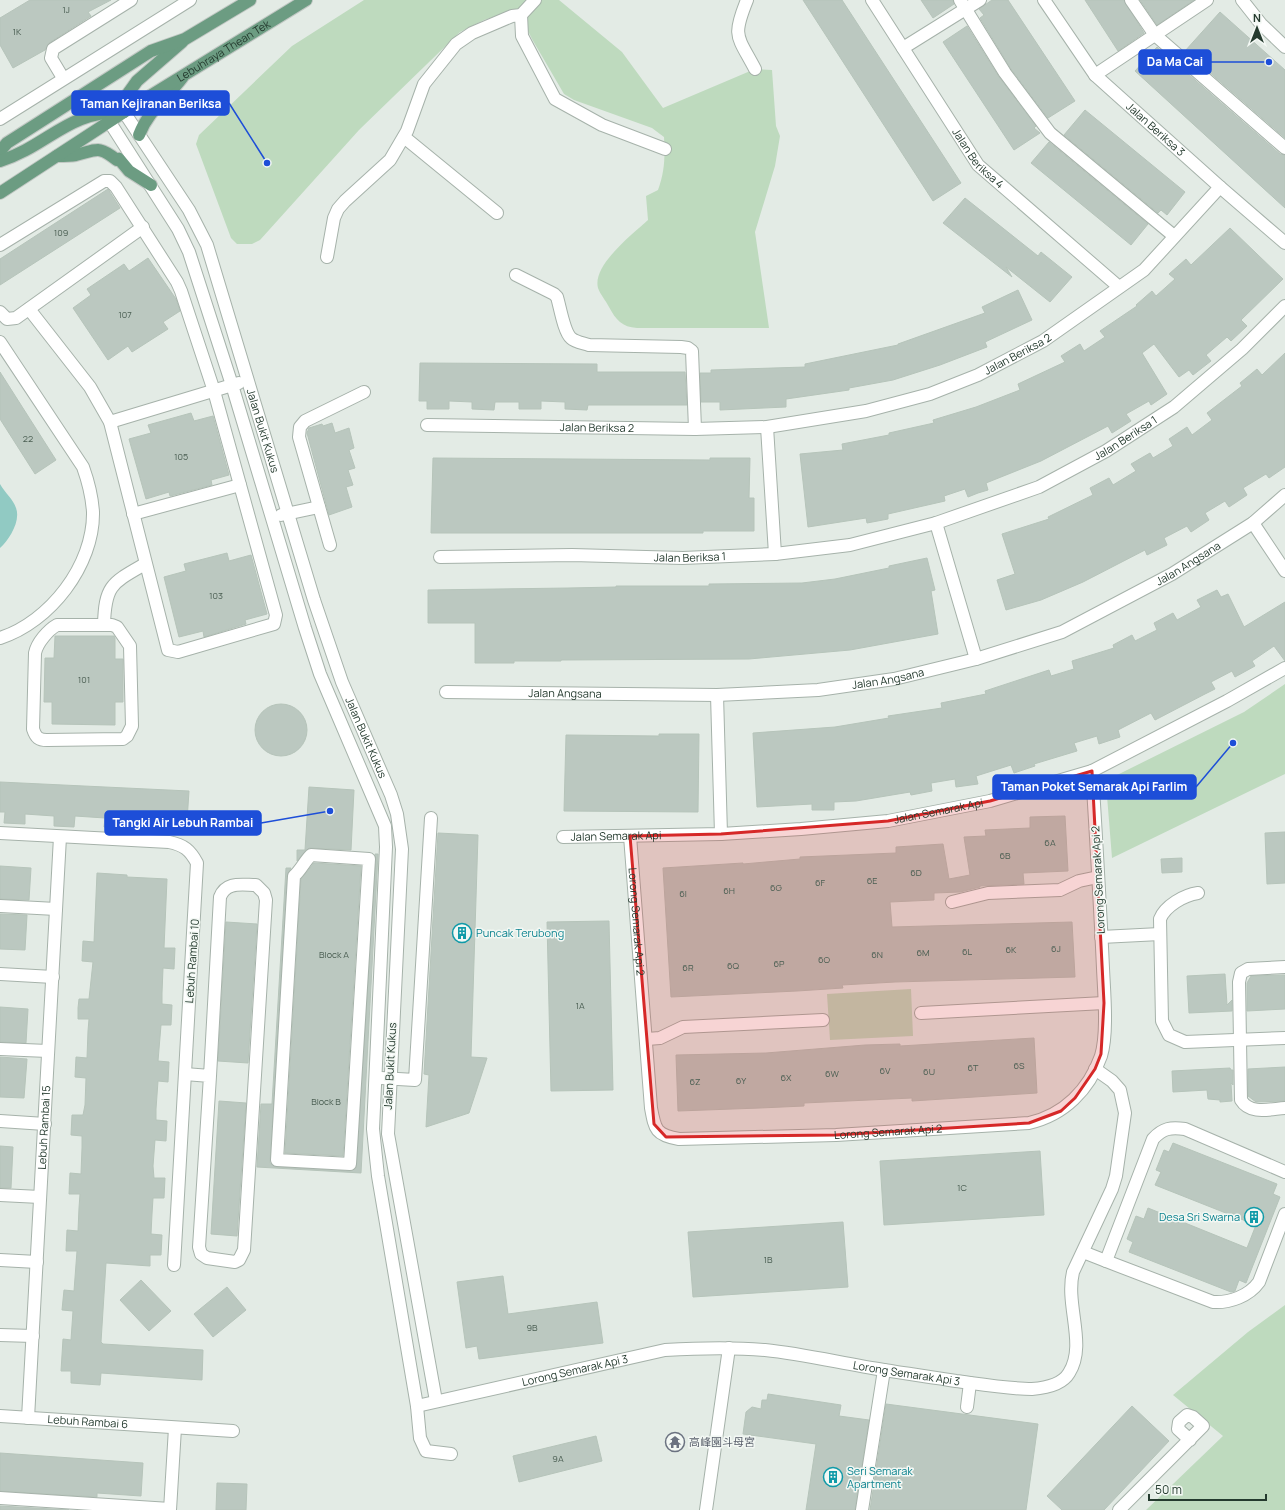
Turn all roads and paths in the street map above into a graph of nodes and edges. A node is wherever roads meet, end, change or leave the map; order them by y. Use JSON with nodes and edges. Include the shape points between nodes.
{"nodes":[{"id":1,"x":132,"y":0,"type":"edge"},
{"id":2,"x":190,"y":0,"type":"edge"},
{"id":3,"x":250,"y":0,"type":"edge"},
{"id":4,"x":306,"y":0,"type":"edge"},
{"id":5,"x":535,"y":0,"type":"edge"},
{"id":6,"x":747,"y":0,"type":"edge"},
{"id":7,"x":872,"y":0,"type":"edge"},
{"id":8,"x":980,"y":0,"type":"edge"},
{"id":9,"x":1044,"y":0,"type":"edge"},
{"id":10,"x":1131,"y":0,"type":"edge"},
{"id":11,"x":1207,"y":0,"type":"edge"},
{"id":12,"x":1242,"y":0,"type":"edge"},
{"id":13,"x":963,"y":4,"type":"edge"},
{"id":14,"x":521,"y":15,"type":"junction"},
{"id":15,"x":1155,"y":36,"type":"junction"},
{"id":16,"x":185,"y":39,"type":"junction"},
{"id":17,"x":903,"y":48,"type":"junction"},
{"id":18,"x":1285,"y":48,"type":"edge"},
{"id":19,"x":755,"y":69,"type":"dead end"},
{"id":20,"x":185,"y":74,"type":"junction"},
{"id":21,"x":1095,"y":76,"type":"junction"},
{"id":22,"x":63,"y":78,"type":"junction"},
{"id":23,"x":116,"y":115,"type":"junction"},
{"id":24,"x":0,"y":119,"type":"edge"},
{"id":25,"x":139,"y":135,"type":"junction"},
{"id":26,"x":404,"y":137,"type":"junction"},
{"id":27,"x":1285,"y":148,"type":"edge"},
{"id":28,"x":665,"y":149,"type":"dead end"},
{"id":29,"x":0,"y":151,"type":"edge"},
{"id":30,"x":56,"y":156,"type":"junction"},
{"id":31,"x":0,"y":161,"type":"edge"},
{"id":32,"x":151,"y":185,"type":"junction"},
{"id":33,"x":1220,"y":188,"type":"junction"},
{"id":34,"x":0,"y":193,"type":"edge"},
{"id":35,"x":498,"y":213,"type":"dead end"},
{"id":36,"x":142,"y":227,"type":"junction"},
{"id":37,"x":1174,"y":236,"type":"junction"},
{"id":38,"x":1285,"y":243,"type":"edge"},
{"id":39,"x":0,"y":245,"type":"edge"},
{"id":40,"x":327,"y":257,"type":"dead end"},
{"id":41,"x":516,"y":275,"type":"dead end"},
{"id":42,"x":1120,"y":287,"type":"junction"},
{"id":43,"x":1285,"y":306,"type":"edge"},
{"id":44,"x":29,"y":309,"type":"junction"},
{"id":45,"x":0,"y":312,"type":"edge"},
{"id":46,"x":0,"y":342,"type":"edge"},
{"id":47,"x":248,"y":381,"type":"junction"},
{"id":48,"x":232,"y":385,"type":"junction"},
{"id":49,"x":214,"y":391,"type":"junction"},
{"id":50,"x":364,"y":392,"type":"dead end"},
{"id":51,"x":110,"y":422,"type":"junction"},
{"id":52,"x":427,"y":425,"type":"dead end"},
{"id":53,"x":766,"y":427,"type":"junction"},
{"id":54,"x":695,"y":429,"type":"junction"},
{"id":55,"x":240,"y":485,"type":"junction"},
{"id":56,"x":1285,"y":495,"type":"edge"},
{"id":57,"x":319,"y":507,"type":"junction"},
{"id":58,"x":133,"y":514,"type":"junction"},
{"id":59,"x":288,"y":514,"type":"junction"},
{"id":60,"x":272,"y":518,"type":"junction"},
{"id":61,"x":936,"y":523,"type":"junction"},
{"id":62,"x":1253,"y":523,"type":"junction"},
{"id":63,"x":330,"y":545,"type":"dead end"},
{"id":64,"x":775,"y":554,"type":"junction"},
{"id":65,"x":440,"y":557,"type":"dead end"},
{"id":66,"x":145,"y":564,"type":"junction"},
{"id":67,"x":1285,"y":571,"type":"edge"},
{"id":68,"x":104,"y":625,"type":"junction"},
{"id":69,"x":0,"y":638,"type":"edge"},
{"id":70,"x":976,"y":659,"type":"junction"},
{"id":71,"x":1285,"y":668,"type":"edge"},
{"id":72,"x":446,"y":692,"type":"dead end"},
{"id":73,"x":717,"y":695,"type":"junction"},
{"id":74,"x":1092,"y":771,"type":"junction"},
{"id":75,"x":431,"y":818,"type":"dead end"},
{"id":76,"x":0,"y":833,"type":"edge"},
{"id":77,"x":721,"y":834,"type":"junction"},
{"id":78,"x":630,"y":836,"type":"junction"},
{"id":79,"x":60,"y":837,"type":"junction"},
{"id":80,"x":563,"y":837,"type":"dead end"},
{"id":81,"x":1098,"y":877,"type":"junction"},
{"id":82,"x":1198,"y":893,"type":"dead end"},
{"id":83,"x":952,"y":902,"type":"dead end"},
{"id":84,"x":0,"y":906,"type":"edge"},
{"id":85,"x":56,"y":909,"type":"junction"},
{"id":86,"x":1160,"y":934,"type":"junction"},
{"id":87,"x":1101,"y":937,"type":"junction"},
{"id":88,"x":1285,"y":967,"type":"edge"},
{"id":89,"x":0,"y":974,"type":"edge"},
{"id":90,"x":53,"y":977,"type":"junction"},
{"id":91,"x":1104,"y":1003,"type":"junction"},
{"id":92,"x":921,"y":1013,"type":"dead end"},
{"id":93,"x":822,"y":1020,"type":"dead end"},
{"id":94,"x":358,"y":1030,"type":"junction"},
{"id":95,"x":378,"y":1031,"type":"junction"},
{"id":96,"x":1285,"y":1038,"type":"edge"},
{"id":97,"x":647,"y":1039,"type":"junction"},
{"id":98,"x":1240,"y":1040,"type":"junction"},
{"id":99,"x":358,"y":1044,"type":"junction"},
{"id":100,"x":377,"y":1044,"type":"junction"},
{"id":101,"x":0,"y":1049,"type":"edge"},
{"id":102,"x":48,"y":1051,"type":"junction"},
{"id":103,"x":1095,"y":1069,"type":"junction"},
{"id":104,"x":185,"y":1074,"type":"junction"},
{"id":105,"x":210,"y":1076,"type":"junction"},
{"id":106,"x":389,"y":1078,"type":"junction"},
{"id":107,"x":376,"y":1079,"type":"junction"},
{"id":108,"x":1285,"y":1108,"type":"edge"},
{"id":109,"x":0,"y":1121,"type":"edge"},
{"id":110,"x":45,"y":1124,"type":"junction"},
{"id":111,"x":1285,"y":1172,"type":"edge"},
{"id":112,"x":0,"y":1195,"type":"edge"},
{"id":113,"x":40,"y":1197,"type":"junction"},
{"id":114,"x":1285,"y":1214,"type":"edge"},
{"id":115,"x":1083,"y":1252,"type":"junction"},
{"id":116,"x":0,"y":1260,"type":"edge"},
{"id":117,"x":1106,"y":1261,"type":"junction"},
{"id":118,"x":37,"y":1262,"type":"junction"},
{"id":119,"x":174,"y":1265,"type":"dead end"},
{"id":120,"x":0,"y":1335,"type":"edge"},
{"id":121,"x":33,"y":1336,"type":"junction"},
{"id":122,"x":728,"y":1348,"type":"junction"},
{"id":123,"x":884,"y":1370,"type":"junction"},
{"id":124,"x":970,"y":1383,"type":"junction"},
{"id":125,"x":436,"y":1401,"type":"junction"},
{"id":126,"x":417,"y":1406,"type":"junction"},
{"id":127,"x":967,"y":1407,"type":"dead end"},
{"id":128,"x":0,"y":1416,"type":"edge"},
{"id":129,"x":28,"y":1418,"type":"junction"},
{"id":130,"x":175,"y":1428,"type":"junction"},
{"id":131,"x":233,"y":1431,"type":"dead end"},
{"id":132,"x":1190,"y":1440,"type":"dead end"},
{"id":133,"x":451,"y":1454,"type":"dead end"},
{"id":134,"x":0,"y":1498,"type":"edge"},
{"id":135,"x":170,"y":1509,"type":"edge"},
{"id":136,"x":706,"y":1510,"type":"edge"},
{"id":137,"x":862,"y":1510,"type":"edge"},
{"id":138,"x":1119,"y":1510,"type":"edge"}],
"edges":[{"from":1,"to":22,"type":"street","via":[[53,49],[51,58]]},
{"from":2,"to":22,"type":"street"},
{"from":3,"to":16,"type":"main road"},
{"from":4,"to":20,"type":"main road","name":"Lebuhraya Thean Tek"},
{"from":5,"to":14,"type":"street"},
{"from":6,"to":19,"type":"street","via":[[737,27],[737,35]]},
{"from":7,"to":17,"type":"street","name":"Jalan Beriksa 4"},
{"from":8,"to":13,"type":"street"},
{"from":9,"to":21,"type":"street","name":"Jalan Beriksa 3"},
{"from":10,"to":15,"type":"street"},
{"from":11,"to":15,"type":"street"},
{"from":12,"to":18,"type":"street"},
{"from":13,"to":17,"type":"street"},
{"from":13,"to":37,"type":"street","via":[[1005,73],[1050,133]]},
{"from":14,"to":26,"type":"street","via":[[512,16],[472,33],[456,44],[424,84]]},
{"from":14,"to":28,"type":"street","via":[[522,36],[555,99],[602,125]]},
{"from":15,"to":21,"type":"street"},
{"from":15,"to":27,"type":"street"},
{"from":16,"to":23,"type":"main road","via":[[137,82]]},
{"from":16,"to":29,"type":"main road","via":[[151,50],[7,143]]},
{"from":17,"to":42,"type":"street","name":"Jalan Beriksa 4","via":[[978,165]]},
{"from":20,"to":23,"type":"main road","name":"Lebuhraya Thean Tek"},
{"from":20,"to":25,"type":"main road","via":[[171,94],[150,113]]},
{"from":21,"to":33,"type":"street","name":"Jalan Beriksa 3"},
{"from":22,"to":24,"type":"street"},
{"from":23,"to":25,"type":"street","name":"Jalan Bukit Kukus"},
{"from":23,"to":30,"type":"main road","name":"Lebuhraya Thean Tek"},
{"from":23,"to":31,"type":"main road","via":[[101,112],[81,118],[18,155]]},
{"from":23,"to":32,"type":"street","name":"Jalan Bukit Kukus"},
{"from":25,"to":47,"type":"street","name":"Jalan Bukit Kukus","via":[[201,230]]},
{"from":26,"to":35,"type":"street"},
{"from":26,"to":40,"type":"street","via":[[390,160],[338,209]]},
{"from":30,"to":32,"type":"main road","via":[[88,150],[106,151],[119,159],[129,171]]},
{"from":30,"to":34,"type":"main road","name":"Lebuhraya Thean Tek"},
{"from":32,"to":48,"type":"street","name":"Jalan Bukit Kukus","via":[[178,228],[189,252]]},
{"from":33,"to":37,"type":"street","name":"Jalan Beriksa 2"},
{"from":33,"to":38,"type":"street","name":"Jalan Beriksa 3"},
{"from":36,"to":39,"type":"street","via":[[116,187],[107,180]]},
{"from":36,"to":44,"type":"street"},
{"from":36,"to":49,"type":"street","via":[[177,282]]},
{"from":37,"to":42,"type":"street","name":"Jalan Beriksa 2","via":[[1144,270]]},
{"from":41,"to":54,"type":"street","via":[[557,297],[566,332],[578,342],[589,345],[681,347],[692,351]]},
{"from":42,"to":53,"type":"street","name":"Jalan Beriksa 2","via":[[1043,341],[978,375],[930,394],[866,411]]},
{"from":43,"to":61,"type":"street","name":"Jalan Beriksa 1","via":[[1242,349],[1174,407],[1106,451],[1039,487]]},
{"from":44,"to":45,"type":"street","via":[[11,320],[3,317]]},
{"from":44,"to":51,"type":"street","via":[[90,386]]},
{"from":46,"to":69,"type":"street","via":[[83,467],[89,484],[93,513],[91,534],[74,576],[39,616],[19,630]]},
{"from":47,"to":48,"type":"street"},
{"from":47,"to":59,"type":"street","name":"Jalan Bukit Kukus"},
{"from":48,"to":49,"type":"street"},
{"from":48,"to":60,"type":"street","name":"Jalan Bukit Kukus"},
{"from":49,"to":51,"type":"street"},
{"from":49,"to":55,"type":"street"},
{"from":50,"to":57,"type":"street","via":[[305,421],[300,427],[299,437]]},
{"from":51,"to":58,"type":"street"},
{"from":52,"to":54,"type":"street","name":"Jalan Beriksa 2"},
{"from":53,"to":54,"type":"street","name":"Jalan Beriksa 2"},
{"from":53,"to":64,"type":"street"},
{"from":55,"to":58,"type":"street"},
{"from":55,"to":66,"type":"street","via":[[276,615],[274,624],[173,653],[166,646]]},
{"from":56,"to":62,"type":"street","name":"Jalan Angsana"},
{"from":57,"to":59,"type":"street"},
{"from":57,"to":63,"type":"street"},
{"from":58,"to":66,"type":"street"},
{"from":59,"to":60,"type":"street"},
{"from":59,"to":106,"type":"street","name":"Jalan Bukit Kukus","via":[[342,682],[392,795],[400,829],[402,849]]},
{"from":60,"to":95,"type":"street","name":"Jalan Bukit Kukus","via":[[320,674],[385,826]]},
{"from":61,"to":64,"type":"street","name":"Jalan Beriksa 1","via":[[850,545]]},
{"from":61,"to":70,"type":"street"},
{"from":62,"to":67,"type":"street"},
{"from":62,"to":70,"type":"street","name":"Jalan Angsana","via":[[1172,574],[1062,632]]},
{"from":64,"to":65,"type":"street","name":"Jalan Beriksa 1","via":[[683,558],[572,555]]},
{"from":66,"to":68,"type":"street","via":[[121,578],[107,593],[104,603]]},
{"from":68,"to":68,"type":"street","via":[[117,627],[130,646],[130,731],[127,736],[117,740],[40,740],[33,729],[36,648],[57,625]]},
{"from":70,"to":73,"type":"street","name":"Jalan Angsana","via":[[894,679],[818,690]]},
{"from":71,"to":74,"type":"street","name":"Jalan Semarak Api"},
{"from":72,"to":73,"type":"street","name":"Jalan Angsana"},
{"from":73,"to":77,"type":"street"},
{"from":74,"to":77,"type":"street","name":"Jalan Semarak Api","via":[[990,801],[888,820]]},
{"from":74,"to":81,"type":"street","name":"Lorong Semarak Api 2"},
{"from":75,"to":106,"type":"street","via":[[415,1080]]},
{"from":76,"to":79,"type":"street","name":"Lebuh Rambai 10"},
{"from":77,"to":78,"type":"street","name":"Jalan Semarak Api"},
{"from":78,"to":80,"type":"street","name":"Jalan Semarak Api"},
{"from":78,"to":97,"type":"street","name":"Lorong Semarak Api 2"},
{"from":79,"to":85,"type":"street","name":"Lebuh Rambai 15"},
{"from":79,"to":104,"type":"street","name":"Lebuh Rambai 10","via":[[169,842],[183,845],[192,852],[198,863]]},
{"from":81,"to":83,"type":"street","via":[[1079,881],[1060,890],[988,893]]},
{"from":81,"to":87,"type":"street","name":"Lorong Semarak Api 2"},
{"from":82,"to":86,"type":"street","via":[[1187,894],[1162,913]]},
{"from":84,"to":85,"type":"street"},
{"from":85,"to":90,"type":"street","name":"Lebuh Rambai 15"},
{"from":86,"to":87,"type":"street"},
{"from":86,"to":98,"type":"street","via":[[1162,1021],[1169,1035],[1185,1042]]},
{"from":87,"to":91,"type":"street","name":"Lorong Semarak Api 2"},
{"from":88,"to":98,"type":"street","via":[[1248,969],[1241,973]]},
{"from":89,"to":90,"type":"street"},
{"from":90,"to":102,"type":"street","name":"Lebuh Rambai 15"},
{"from":91,"to":92,"type":"street"},
{"from":91,"to":103,"type":"street","name":"Lorong Semarak Api 2","via":[[1101,1054]]},
{"from":93,"to":97,"type":"street","via":[[683,1027],[660,1038]]},
{"from":94,"to":95,"type":"street"},
{"from":94,"to":99,"type":"street"},
{"from":94,"to":99,"type":"street","via":[[369,859],[311,855],[294,876],[277,1160],[350,1164]]},
{"from":95,"to":100,"type":"street","name":"Jalan Bukit Kukus"},
{"from":96,"to":98,"type":"street"},
{"from":97,"to":103,"type":"street","name":"Lorong Semarak Api 2","via":[[654,1124],[662,1135],[679,1139],[836,1135],[1029,1123],[1046,1119],[1061,1111],[1075,1098]]},
{"from":98,"to":108,"type":"street","via":[[1241,1100],[1245,1106],[1254,1110]]},
{"from":99,"to":100,"type":"street"},
{"from":100,"to":107,"type":"street","name":"Jalan Bukit Kukus"},
{"from":101,"to":102,"type":"street"},
{"from":102,"to":110,"type":"street","name":"Lebuh Rambai 15"},
{"from":103,"to":115,"type":"street","name":"Lorong Semarak Api 3","via":[[1120,1090],[1125,1113],[1116,1176]]},
{"from":104,"to":105,"type":"street"},
{"from":104,"to":119,"type":"street","name":"Lebuh Rambai 10"},
{"from":105,"to":105,"type":"street","via":[[220,897],[228,886],[256,886],[264,893],[266,900],[244,1250],[235,1262],[207,1258],[201,1254],[199,1247]]},
{"from":106,"to":107,"type":"street"},
{"from":106,"to":125,"type":"street","name":"Jalan Bukit Kukus","via":[[388,1134]]},
{"from":107,"to":126,"type":"street","name":"Jalan Bukit Kukus","via":[[373,1129],[378,1176]]},
{"from":109,"to":110,"type":"street"},
{"from":110,"to":113,"type":"street","name":"Lebuh Rambai 15"},
{"from":111,"to":117,"type":"street","via":[[1185,1129],[1167,1128],[1153,1139]]},
{"from":112,"to":113,"type":"street"},
{"from":113,"to":118,"type":"street","name":"Lebuh Rambai 15"},
{"from":114,"to":117,"type":"street","via":[[1259,1282],[1246,1295],[1221,1302],[1213,1302]]},
{"from":115,"to":117,"type":"street"},
{"from":115,"to":124,"type":"street","name":"Lorong Semarak Api 3","via":[[1070,1282],[1076,1359],[1069,1374],[1055,1385],[1031,1389]]},
{"from":116,"to":118,"type":"street"},
{"from":118,"to":121,"type":"street","name":"Lebuh Rambai 15"},
{"from":120,"to":121,"type":"street"},
{"from":121,"to":129,"type":"street","name":"Lebuh Rambai 15"},
{"from":122,"to":123,"type":"street","name":"Lorong Semarak Api 3","via":[[802,1355]]},
{"from":122,"to":125,"type":"street","name":"Lorong Semarak Api 3","via":[[665,1350]]},
{"from":122,"to":136,"type":"street"},
{"from":123,"to":124,"type":"street","name":"Lorong Semarak Api 3"},
{"from":123,"to":137,"type":"street"},
{"from":124,"to":127,"type":"street"},
{"from":125,"to":126,"type":"street","name":"Lorong Semarak Api 3"},
{"from":126,"to":133,"type":"street","name":"Jalan Bukit Kukus","via":[[420,1438],[426,1451]]},
{"from":128,"to":129,"type":"street","name":"Lebuh Rambai 6"},
{"from":129,"to":130,"type":"street","name":"Lebuh Rambai 6"},
{"from":130,"to":131,"type":"street","name":"Lebuh Rambai 6"},
{"from":130,"to":135,"type":"street"},
{"from":132,"to":138,"type":"street"},
{"from":134,"to":135,"type":"street"}]}
